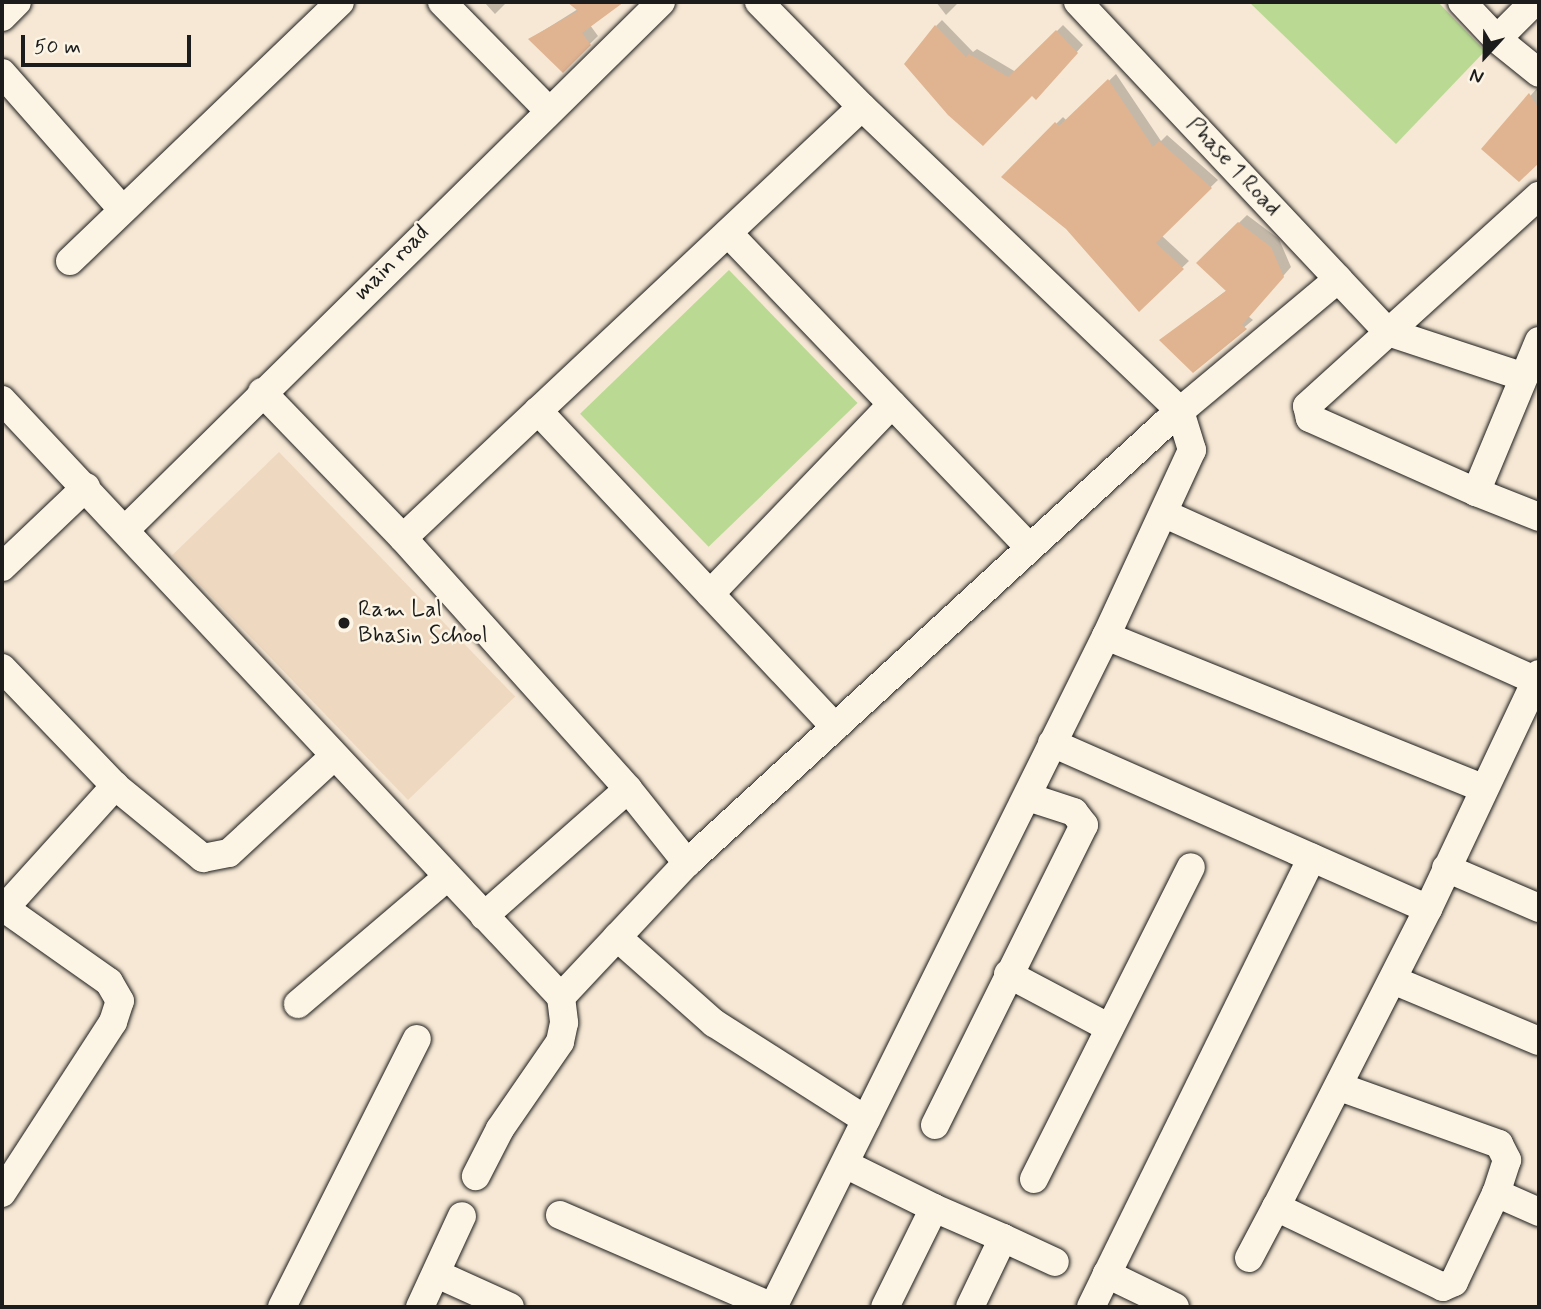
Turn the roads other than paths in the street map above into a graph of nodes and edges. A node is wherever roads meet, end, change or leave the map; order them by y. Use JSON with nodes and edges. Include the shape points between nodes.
{"nodes":[{"id":1,"x":17,"y":2,"type":"edge"},
{"id":2,"x":340,"y":2,"type":"edge"},
{"id":3,"x":442,"y":2,"type":"edge"},
{"id":4,"x":661,"y":2,"type":"edge"},
{"id":5,"x":759,"y":2,"type":"edge"},
{"id":6,"x":1078,"y":2,"type":"edge"},
{"id":7,"x":1462,"y":2,"type":"edge"},
{"id":8,"x":1534,"y":2,"type":"edge"},
{"id":9,"x":2,"y":17,"type":"edge"},
{"id":10,"x":1497,"y":39,"type":"junction"},
{"id":11,"x":2,"y":73,"type":"edge"},
{"id":12,"x":1539,"y":73,"type":"edge"},
{"id":13,"x":862,"y":107,"type":"junction"},
{"id":14,"x":547,"y":109,"type":"junction"},
{"id":15,"x":1539,"y":196,"type":"edge"},
{"id":16,"x":121,"y":208,"type":"junction"},
{"id":17,"x":728,"y":233,"type":"junction"},
{"id":18,"x":70,"y":261,"type":"dead end"},
{"id":19,"x":1338,"y":279,"type":"junction"},
{"id":20,"x":1388,"y":332,"type":"junction"},
{"id":21,"x":1539,"y":341,"type":"edge"},
{"id":22,"x":1524,"y":376,"type":"junction"},
{"id":23,"x":261,"y":392,"type":"junction"},
{"id":24,"x":2,"y":400,"type":"edge"},
{"id":25,"x":892,"y":404,"type":"junction"},
{"id":26,"x":538,"y":411,"type":"junction"},
{"id":27,"x":1180,"y":411,"type":"junction"},
{"id":28,"x":86,"y":487,"type":"junction"},
{"id":29,"x":1476,"y":492,"type":"junction"},
{"id":30,"x":1165,"y":514,"type":"junction"},
{"id":31,"x":1539,"y":517,"type":"edge"},
{"id":32,"x":127,"y":529,"type":"junction"},
{"id":33,"x":403,"y":538,"type":"junction"},
{"id":34,"x":1030,"y":548,"type":"junction"},
{"id":35,"x":2,"y":567,"type":"edge"},
{"id":36,"x":710,"y":594,"type":"junction"},
{"id":37,"x":1106,"y":636,"type":"junction"},
{"id":38,"x":5,"y":677,"type":"edge"},
{"id":39,"x":1538,"y":677,"type":"edge"},
{"id":40,"x":835,"y":727,"type":"junction"},
{"id":41,"x":1052,"y":743,"type":"junction"},
{"id":42,"x":333,"y":757,"type":"junction"},
{"id":43,"x":115,"y":786,"type":"junction"},
{"id":44,"x":628,"y":789,"type":"junction"},
{"id":45,"x":1484,"y":789,"type":"junction"},
{"id":46,"x":1028,"y":797,"type":"junction"},
{"id":47,"x":1312,"y":858,"type":"junction"},
{"id":48,"x":687,"y":863,"type":"junction"},
{"id":49,"x":1191,"y":867,"type":"dead end"},
{"id":50,"x":1446,"y":868,"type":"junction"},
{"id":51,"x":447,"y":877,"type":"junction"},
{"id":52,"x":1539,"y":908,"type":"edge"},
{"id":53,"x":3,"y":909,"type":"edge"},
{"id":54,"x":1428,"y":909,"type":"junction"},
{"id":55,"x":484,"y":916,"type":"junction"},
{"id":56,"x":617,"y":937,"type":"junction"},
{"id":57,"x":1009,"y":974,"type":"junction"},
{"id":58,"x":1393,"y":980,"type":"junction"},
{"id":59,"x":561,"y":997,"type":"junction"},
{"id":60,"x":298,"y":1004,"type":"dead end"},
{"id":61,"x":1110,"y":1028,"type":"junction"},
{"id":62,"x":416,"y":1039,"type":"dead end"},
{"id":63,"x":1539,"y":1041,"type":"edge"},
{"id":64,"x":1340,"y":1087,"type":"junction"},
{"id":65,"x":866,"y":1120,"type":"junction"},
{"id":66,"x":935,"y":1125,"type":"dead end"},
{"id":67,"x":845,"y":1164,"type":"junction"},
{"id":68,"x":476,"y":1176,"type":"dead end"},
{"id":69,"x":1034,"y":1179,"type":"dead end"},
{"id":70,"x":1496,"y":1193,"type":"junction"},
{"id":71,"x":2,"y":1194,"type":"edge"},
{"id":72,"x":1276,"y":1207,"type":"junction"},
{"id":73,"x":934,"y":1208,"type":"junction"},
{"id":74,"x":1539,"y":1212,"type":"edge"},
{"id":75,"x":560,"y":1215,"type":"dead end"},
{"id":76,"x":462,"y":1216,"type":"dead end"},
{"id":77,"x":1003,"y":1238,"type":"junction"},
{"id":78,"x":1249,"y":1258,"type":"dead end"},
{"id":79,"x":1055,"y":1262,"type":"dead end"},
{"id":80,"x":437,"y":1274,"type":"junction"},
{"id":81,"x":1107,"y":1274,"type":"junction"},
{"id":82,"x":282,"y":1307,"type":"edge"},
{"id":83,"x":420,"y":1307,"type":"edge"},
{"id":84,"x":510,"y":1307,"type":"edge"},
{"id":85,"x":773,"y":1307,"type":"edge"},
{"id":86,"x":886,"y":1307,"type":"edge"},
{"id":87,"x":970,"y":1307,"type":"edge"},
{"id":88,"x":1091,"y":1307,"type":"edge"},
{"id":89,"x":1175,"y":1307,"type":"edge"}],
"edges":[{"from":1,"to":9,"type":"street"},
{"from":2,"to":16,"type":"street"},
{"from":3,"to":14,"type":"street"},
{"from":4,"to":14,"type":"street","name":"main road"},
{"from":5,"to":13,"type":"street"},
{"from":6,"to":19,"type":"street","name":"Phase 1 Road"},
{"from":7,"to":10,"type":"street"},
{"from":8,"to":10,"type":"street"},
{"from":10,"to":12,"type":"street"},
{"from":11,"to":16,"type":"street"},
{"from":13,"to":17,"type":"street"},
{"from":13,"to":27,"type":"street"},
{"from":14,"to":23,"type":"street","name":"main road"},
{"from":15,"to":20,"type":"street"},
{"from":16,"to":18,"type":"street"},
{"from":17,"to":25,"type":"street"},
{"from":17,"to":26,"type":"street"},
{"from":19,"to":20,"type":"street","name":"Phase 1 Road"},
{"from":19,"to":27,"type":"street"},
{"from":20,"to":22,"type":"street"},
{"from":20,"to":29,"type":"street","via":[[1319,392],[1306,413]]},
{"from":21,"to":22,"type":"street"},
{"from":22,"to":29,"type":"street"},
{"from":23,"to":32,"type":"street","name":"main road"},
{"from":23,"to":33,"type":"street"},
{"from":24,"to":28,"type":"street"},
{"from":25,"to":34,"type":"street"},
{"from":25,"to":36,"type":"street"},
{"from":26,"to":33,"type":"street"},
{"from":26,"to":36,"type":"street"},
{"from":27,"to":30,"type":"street","via":[[1192,450]]},
{"from":27,"to":34,"type":"street"},
{"from":28,"to":32,"type":"street"},
{"from":28,"to":35,"type":"street"},
{"from":29,"to":31,"type":"street"},
{"from":30,"to":37,"type":"street"},
{"from":30,"to":39,"type":"street"},
{"from":32,"to":42,"type":"street"},
{"from":33,"to":44,"type":"street"},
{"from":34,"to":40,"type":"street"},
{"from":36,"to":40,"type":"street"},
{"from":37,"to":41,"type":"street"},
{"from":37,"to":45,"type":"street"},
{"from":38,"to":43,"type":"street"},
{"from":39,"to":45,"type":"street"},
{"from":40,"to":48,"type":"street"},
{"from":41,"to":46,"type":"street"},
{"from":41,"to":47,"type":"street"},
{"from":42,"to":43,"type":"street","via":[[221,858],[195,853]]},
{"from":42,"to":51,"type":"street"},
{"from":43,"to":53,"type":"street"},
{"from":44,"to":48,"type":"street"},
{"from":44,"to":55,"type":"street"},
{"from":45,"to":50,"type":"street"},
{"from":46,"to":57,"type":"street","via":[[1074,812],[1084,825]]},
{"from":46,"to":65,"type":"street"},
{"from":47,"to":54,"type":"street"},
{"from":47,"to":81,"type":"street"},
{"from":48,"to":56,"type":"street"},
{"from":49,"to":61,"type":"street"},
{"from":50,"to":52,"type":"street"},
{"from":50,"to":54,"type":"street"},
{"from":51,"to":55,"type":"street"},
{"from":51,"to":60,"type":"street"},
{"from":53,"to":71,"type":"street","via":[[109,982],[120,1001],[113,1022]]},
{"from":54,"to":58,"type":"street"},
{"from":55,"to":59,"type":"street"},
{"from":56,"to":59,"type":"street"},
{"from":56,"to":65,"type":"street","via":[[714,1023]]},
{"from":57,"to":61,"type":"street"},
{"from":57,"to":66,"type":"street"},
{"from":58,"to":63,"type":"street"},
{"from":58,"to":64,"type":"street"},
{"from":59,"to":68,"type":"street","via":[[564,1023],[560,1042],[506,1120]]},
{"from":61,"to":69,"type":"street"},
{"from":62,"to":82,"type":"street"},
{"from":64,"to":70,"type":"street","via":[[1499,1144],[1507,1160]]},
{"from":64,"to":72,"type":"street"},
{"from":65,"to":67,"type":"street"},
{"from":67,"to":73,"type":"street"},
{"from":67,"to":85,"type":"street"},
{"from":70,"to":72,"type":"street","via":[[1454,1282],[1447,1287]]},
{"from":70,"to":74,"type":"street"},
{"from":72,"to":78,"type":"street"},
{"from":73,"to":77,"type":"street"},
{"from":73,"to":86,"type":"street"},
{"from":75,"to":85,"type":"street"},
{"from":76,"to":80,"type":"street"},
{"from":77,"to":79,"type":"street"},
{"from":77,"to":87,"type":"street"},
{"from":80,"to":83,"type":"street"},
{"from":80,"to":84,"type":"street"},
{"from":81,"to":88,"type":"street"},
{"from":81,"to":89,"type":"street"}]}
